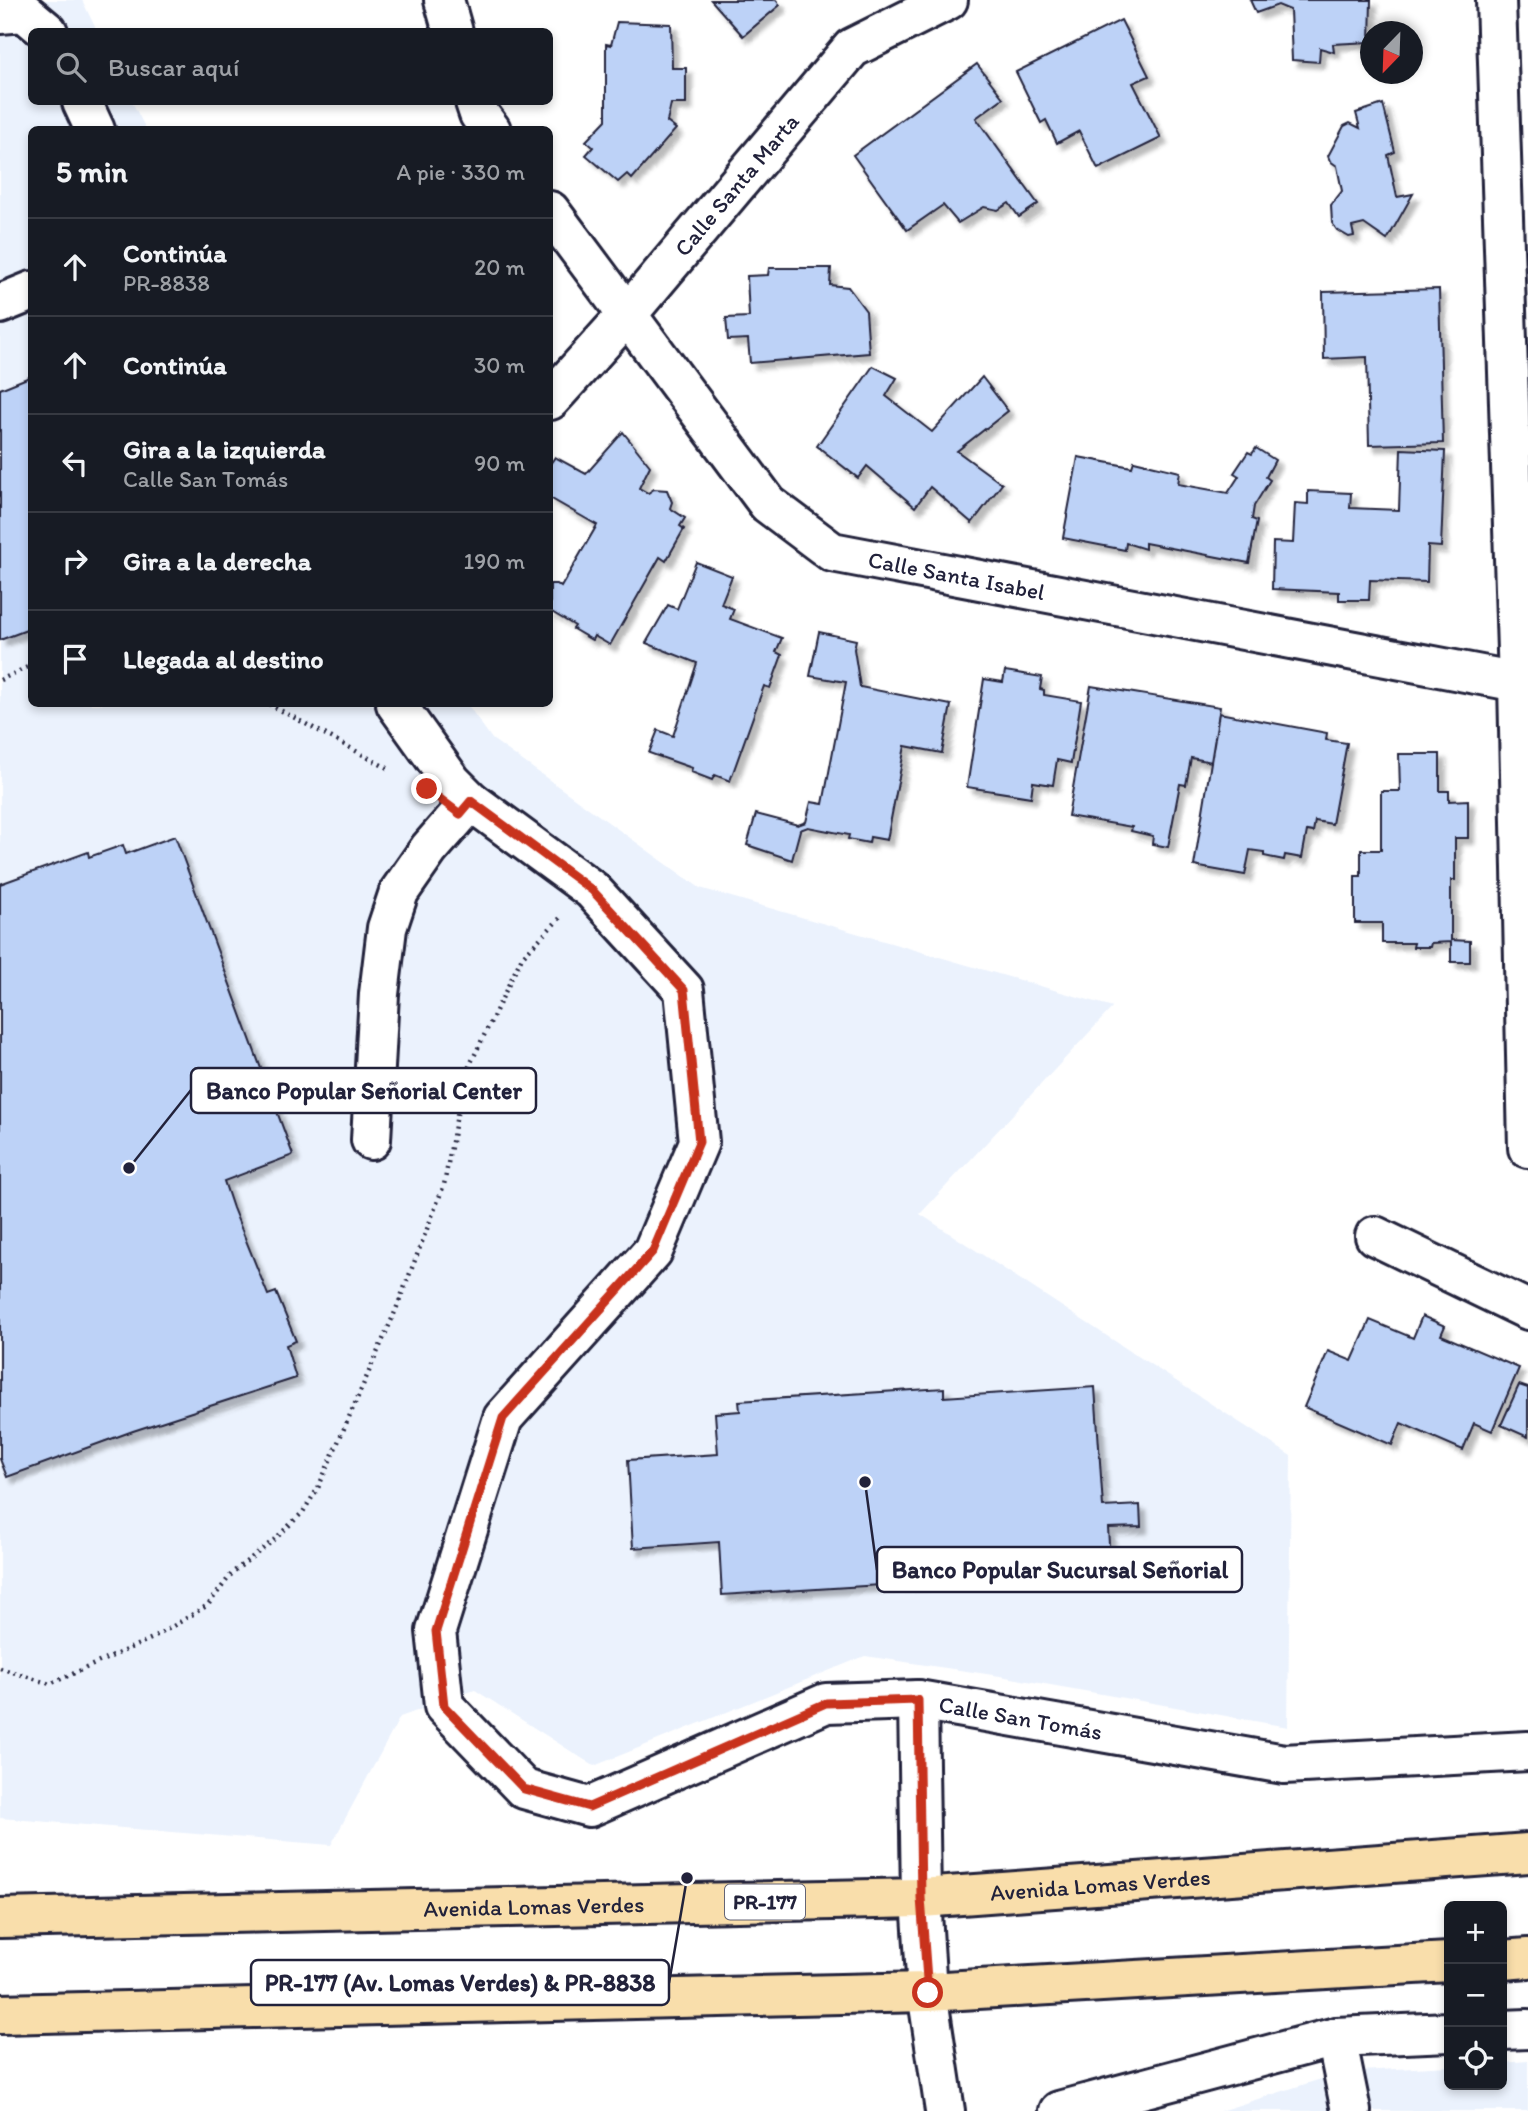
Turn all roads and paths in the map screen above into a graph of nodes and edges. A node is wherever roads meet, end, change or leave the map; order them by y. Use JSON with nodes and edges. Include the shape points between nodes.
{"nodes":[{"id":1,"x":948,"y":0,"type":"edge"},
{"id":2,"x":1496,"y":0,"type":"edge"},
{"id":3,"x":0,"y":14,"type":"edge"},
{"id":4,"x":43,"y":28,"type":"edge"},
{"id":5,"x":83,"y":105,"type":"edge"},
{"id":6,"x":476,"y":105,"type":"edge"},
{"id":7,"x":93,"y":126,"type":"edge"},
{"id":8,"x":488,"y":126,"type":"edge"},
{"id":9,"x":553,"y":215,"type":"edge"},
{"id":10,"x":28,"y":293,"type":"edge"},
{"id":11,"x":0,"y":304,"type":"edge"},
{"id":12,"x":626,"y":316,"type":"junction"},
{"id":13,"x":553,"y":397,"type":"edge"},
{"id":14,"x":28,"y":667,"type":"edge"},
{"id":15,"x":0,"y":680,"type":"edge"},
{"id":16,"x":1518,"y":682,"type":"junction"},
{"id":17,"x":275,"y":707,"type":"edge"},
{"id":18,"x":398,"y":707,"type":"edge"},
{"id":19,"x":403,"y":776,"type":"dead end"},
{"id":20,"x":471,"y":801,"type":"junction"},
{"id":21,"x":566,"y":912,"type":"dead end"},
{"id":22,"x":371,"y":1140,"type":"dead end"},
{"id":23,"x":1528,"y":1148,"type":"edge"},
{"id":24,"x":1375,"y":1236,"type":"dead end"},
{"id":25,"x":1528,"y":1310,"type":"edge"},
{"id":26,"x":0,"y":1668,"type":"edge"},
{"id":27,"x":918,"y":1700,"type":"junction"},
{"id":28,"x":1528,"y":1751,"type":"edge"},
{"id":29,"x":1528,"y":1853,"type":"edge"},
{"id":30,"x":921,"y":1898,"type":"junction"},
{"id":31,"x":0,"y":1918,"type":"edge"},
{"id":32,"x":1528,"y":1958,"type":"edge"},
{"id":33,"x":1507,"y":1959,"type":"edge"},
{"id":34,"x":1444,"y":1962,"type":"edge"},
{"id":35,"x":928,"y":1993,"type":"junction"},
{"id":36,"x":0,"y":2014,"type":"edge"},
{"id":37,"x":1528,"y":2029,"type":"edge"},
{"id":38,"x":1507,"y":2030,"type":"edge"},
{"id":39,"x":1444,"y":2032,"type":"edge"},
{"id":40,"x":1336,"y":2037,"type":"junction"},
{"id":41,"x":946,"y":2111,"type":"edge"},
{"id":42,"x":1059,"y":2111,"type":"edge"},
{"id":43,"x":1350,"y":2111,"type":"edge"}],
"edges":[{"from":1,"to":12,"type":"street","name":"Calle Santa Marta","via":[[852,48]]},
{"from":2,"to":16,"type":"street"},
{"from":3,"to":4,"type":"street","via":[[24,12]]},
{"from":5,"to":7,"type":"street"},
{"from":6,"to":8,"type":"street"},
{"from":9,"to":12,"type":"street","name":"Calle Santa Isabel"},
{"from":10,"to":11,"type":"street"},
{"from":12,"to":13,"type":"street","name":"Calle Santa Marta"},
{"from":12,"to":16,"type":"street","name":"Calle Santa Isabel","via":[[768,504],[832,551]]},
{"from":14,"to":15,"type":"path"},
{"from":16,"to":23,"type":"street"},
{"from":17,"to":19,"type":"path"},
{"from":18,"to":20,"type":"street"},
{"from":20,"to":22,"type":"street","via":[[399,892],[387,928]]},
{"from":20,"to":27,"type":"street","name":"Calle San Tomás","via":[[592,890],[684,990],[699,1142],[653,1251],[503,1418],[436,1631],[444,1706],[524,1789],[589,1807],[826,1703]]},
{"from":21,"to":26,"type":"path","via":[[522,957],[464,1076],[444,1185],[420,1251],[303,1512],[233,1572],[208,1605],[155,1637],[50,1684]]},
{"from":24,"to":25,"type":"street"},
{"from":27,"to":28,"type":"street","name":"Calle San Tomás","via":[[1284,1764]]},
{"from":27,"to":30,"type":"street"},
{"from":29,"to":30,"type":"main road","name":"Avenida Lomas Verdes","number":"PR-177"},
{"from":30,"to":31,"type":"main road","name":"Avenida Lomas Verdes","number":"PR-177"},
{"from":30,"to":35,"type":"street"},
{"from":32,"to":33,"type":"main road"},
{"from":34,"to":35,"type":"main road"},
{"from":35,"to":36,"type":"main road"},
{"from":35,"to":41,"type":"street"},
{"from":37,"to":38,"type":"street"},
{"from":39,"to":40,"type":"street"},
{"from":40,"to":42,"type":"street"},
{"from":40,"to":43,"type":"street"}]}
